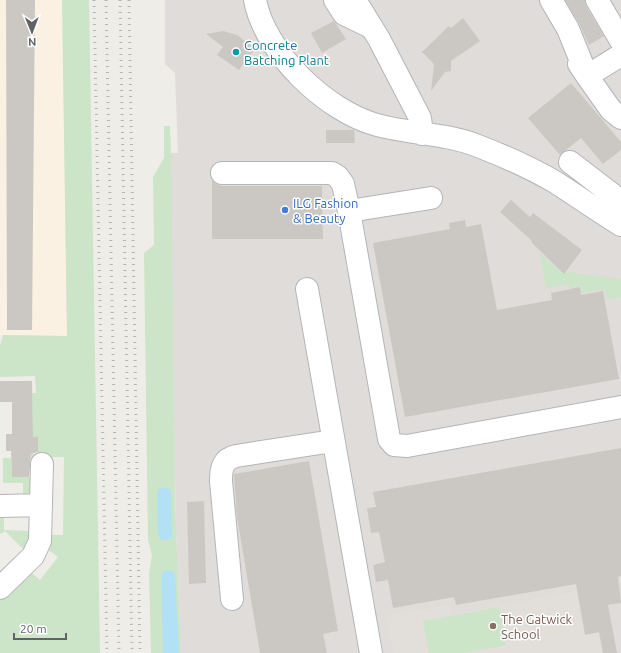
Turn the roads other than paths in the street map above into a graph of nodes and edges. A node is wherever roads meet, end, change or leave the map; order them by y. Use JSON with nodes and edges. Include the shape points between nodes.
{"nodes":[{"id":1,"x":255,"y":0,"type":"edge"},
{"id":2,"x":335,"y":0,"type":"edge"},
{"id":3,"x":355,"y":0,"type":"edge"},
{"id":4,"x":540,"y":0,"type":"edge"},
{"id":5,"x":551,"y":0,"type":"edge"},
{"id":6,"x":597,"y":0,"type":"edge"},
{"id":7,"x":371,"y":27,"type":"junction"},
{"id":8,"x":618,"y":30,"type":"edge"},
{"id":9,"x":621,"y":55,"type":"edge"},
{"id":10,"x":587,"y":76,"type":"junction"},
{"id":11,"x":621,"y":118,"type":"edge"},
{"id":12,"x":422,"y":134,"type":"junction"},
{"id":13,"x":570,"y":162,"type":"dead end"},
{"id":14,"x":222,"y":173,"type":"dead end"},
{"id":15,"x":431,"y":198,"type":"dead end"},
{"id":16,"x":621,"y":200,"type":"edge"},
{"id":17,"x":349,"y":211,"type":"junction"},
{"id":18,"x":621,"y":225,"type":"edge"},
{"id":19,"x":307,"y":289,"type":"dead end"},
{"id":20,"x":621,"y":406,"type":"edge"},
{"id":21,"x":333,"y":441,"type":"junction"},
{"id":22,"x":42,"y":464,"type":"dead end"},
{"id":23,"x":41,"y":505,"type":"junction"},
{"id":24,"x":1,"y":506,"type":"dead end"},
{"id":25,"x":0,"y":588,"type":"edge"},
{"id":26,"x":232,"y":599,"type":"dead end"},
{"id":27,"x":372,"y":653,"type":"edge"}],
"edges":[{"from":1,"to":12,"type":"street","via":[[263,26],[278,51],[322,94],[339,107],[369,123]]},
{"from":2,"to":7,"type":"street","via":[[344,14]]},
{"from":3,"to":7,"type":"street"},
{"from":4,"to":10,"type":"street","via":[[559,35]]},
{"from":5,"to":10,"type":"street","via":[[571,34]]},
{"from":6,"to":8,"type":"street"},
{"from":7,"to":12,"type":"street","via":[[420,118]]},
{"from":9,"to":10,"type":"street"},
{"from":10,"to":11,"type":"street","via":[[611,110]]},
{"from":12,"to":18,"type":"street","via":[[471,143],[508,158],[554,181]]},
{"from":13,"to":16,"type":"street"},
{"from":14,"to":17,"type":"street","via":[[332,173],[343,184]]},
{"from":15,"to":17,"type":"street"},
{"from":17,"to":20,"type":"street","via":[[389,439],[394,445],[407,446]]},
{"from":19,"to":21,"type":"street"},
{"from":21,"to":26,"type":"street","via":[[236,456],[225,462],[221,470],[221,481]]},
{"from":21,"to":27,"type":"street"},
{"from":22,"to":23,"type":"street"},
{"from":23,"to":24,"type":"street"},
{"from":23,"to":25,"type":"street","via":[[41,531],[37,548],[33,556]]}]}
